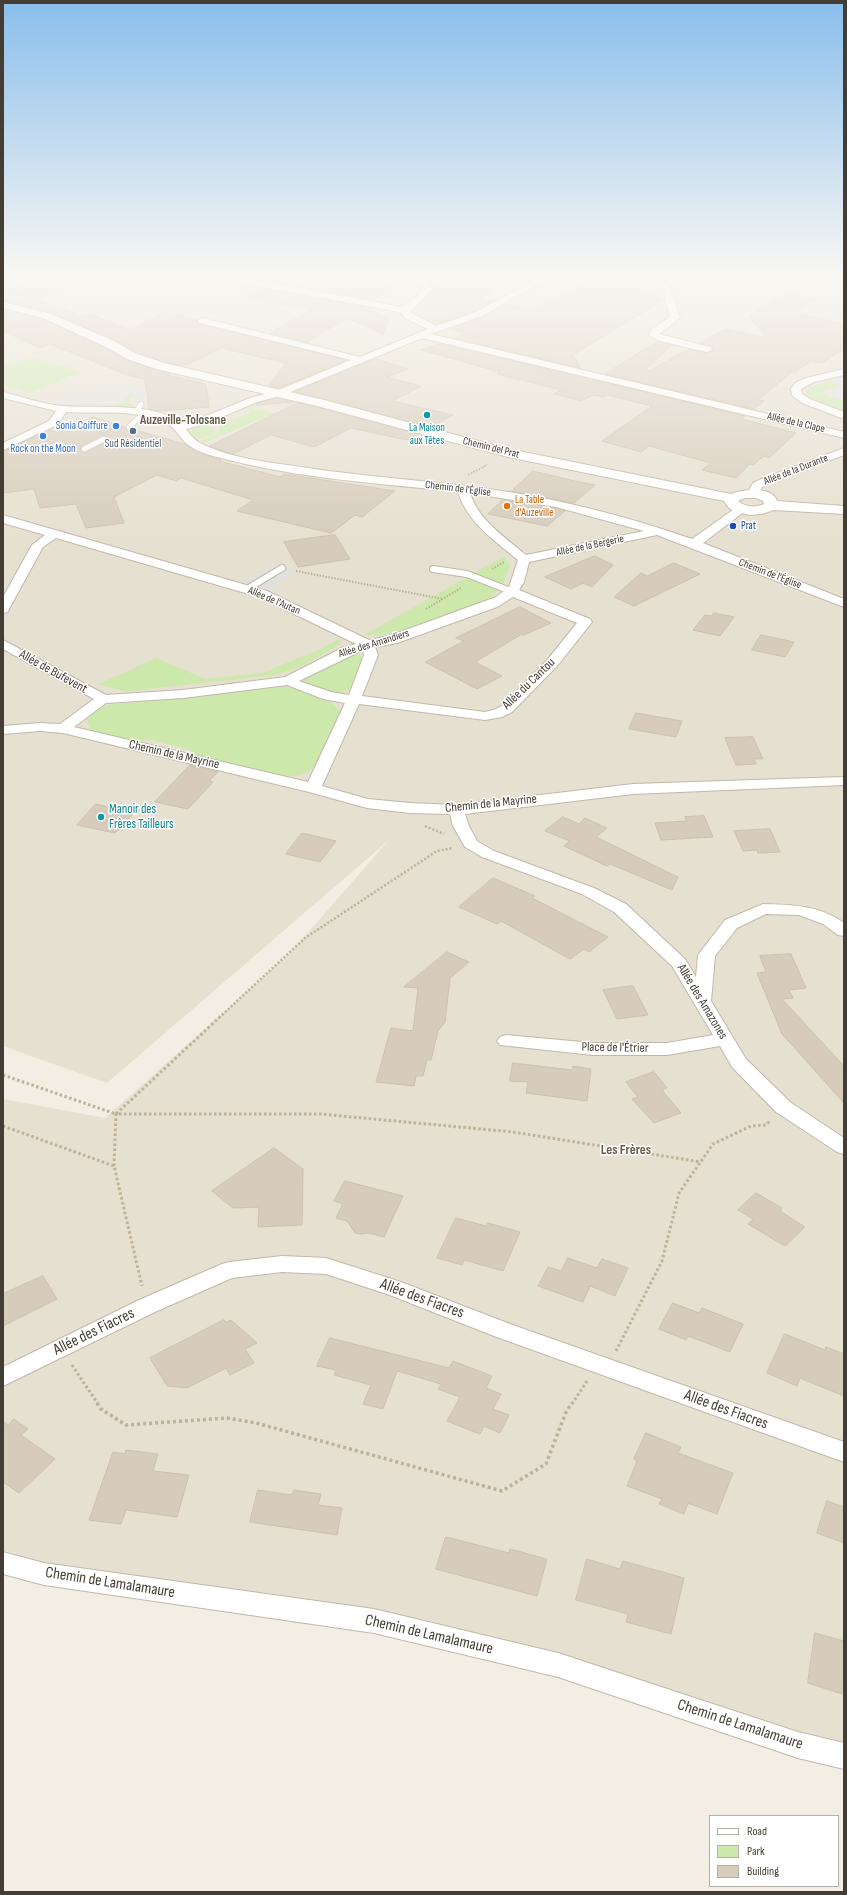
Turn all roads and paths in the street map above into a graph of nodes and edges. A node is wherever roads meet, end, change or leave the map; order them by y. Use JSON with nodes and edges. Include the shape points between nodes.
{"nodes":[{"id":1,"x":153,"y":363,"type":"edge"},
{"id":2,"x":352,"y":363,"type":"edge"},
{"id":3,"x":541,"y":363,"type":"edge"},
{"id":4,"x":844,"y":372,"type":"edge"},
{"id":5,"x":279,"y":393,"type":"junction"},
{"id":6,"x":3,"y":395,"type":"edge"},
{"id":7,"x":64,"y":407,"type":"junction"},
{"id":8,"x":141,"y":409,"type":"junction"},
{"id":9,"x":844,"y":416,"type":"edge"},
{"id":10,"x":128,"y":427,"type":"dead end"},
{"id":11,"x":179,"y":427,"type":"junction"},
{"id":12,"x":844,"y":435,"type":"edge"},
{"id":13,"x":104,"y":439,"type":"dead end"},
{"id":14,"x":3,"y":447,"type":"edge"},
{"id":15,"x":84,"y":449,"type":"dead end"},
{"id":16,"x":844,"y":451,"type":"edge"},
{"id":17,"x":508,"y":453,"type":"junction"},
{"id":18,"x":458,"y":488,"type":"junction"},
{"id":19,"x":753,"y":494,"type":"junction"},
{"id":20,"x":737,"y":503,"type":"junction"},
{"id":21,"x":772,"y":505,"type":"junction"},
{"id":22,"x":844,"y":510,"type":"edge"},
{"id":23,"x":3,"y":519,"type":"edge"},
{"id":24,"x":656,"y":531,"type":"junction"},
{"id":25,"x":53,"y":535,"type":"junction"},
{"id":26,"x":693,"y":543,"type":"junction"},
{"id":27,"x":524,"y":559,"type":"junction"},
{"id":28,"x":282,"y":568,"type":"joint"},
{"id":29,"x":433,"y":569,"type":"dead end"},
{"id":30,"x":476,"y":577,"type":"junction"},
{"id":31,"x":247,"y":589,"type":"junction"},
{"id":32,"x":513,"y":592,"type":"junction"},
{"id":33,"x":443,"y":600,"type":"junction"},
{"id":34,"x":844,"y":603,"type":"edge"},
{"id":35,"x":3,"y":609,"type":"edge"},
{"id":36,"x":424,"y":610,"type":"dead end"},
{"id":37,"x":3,"y":644,"type":"edge"},
{"id":38,"x":367,"y":644,"type":"junction"},
{"id":39,"x":288,"y":681,"type":"junction"},
{"id":40,"x":103,"y":699,"type":"junction"},
{"id":41,"x":354,"y":699,"type":"junction"},
{"id":42,"x":57,"y":729,"type":"junction"},
{"id":43,"x":3,"y":730,"type":"edge"},
{"id":44,"x":3,"y":738,"type":"edge"},
{"id":45,"x":844,"y":781,"type":"edge"},
{"id":46,"x":313,"y":788,"type":"junction"},
{"id":47,"x":456,"y":810,"type":"junction"},
{"id":48,"x":471,"y":844,"type":"junction"},
{"id":49,"x":844,"y":931,"type":"edge"},
{"id":50,"x":702,"y":1002,"type":"junction"},
{"id":51,"x":725,"y":1040,"type":"junction"},
{"id":52,"x":506,"y":1041,"type":"dead end"},
{"id":53,"x":3,"y":1075,"type":"edge"},
{"id":54,"x":783,"y":1107,"type":"junction"},
{"id":55,"x":116,"y":1114,"type":"junction"},
{"id":56,"x":3,"y":1126,"type":"edge"},
{"id":57,"x":844,"y":1147,"type":"edge"},
{"id":58,"x":701,"y":1162,"type":"junction"},
{"id":59,"x":114,"y":1166,"type":"junction"},
{"id":60,"x":147,"y":1306,"type":"junction"},
{"id":61,"x":61,"y":1348,"type":"junction"},
{"id":62,"x":599,"y":1364,"type":"junction"},
{"id":63,"x":3,"y":1377,"type":"edge"},
{"id":64,"x":844,"y":1452,"type":"edge"},
{"id":65,"x":3,"y":1563,"type":"edge"},
{"id":66,"x":844,"y":1756,"type":"edge"}],
"edges":[{"from":1,"to":5,"type":"street","name":"Chemin del Prat"},
{"from":2,"to":5,"type":"street"},
{"from":3,"to":12,"type":"street","name":"Allée de la Clape"},
{"from":4,"to":9,"type":"street","via":[[806,381],[798,385],[796,390],[797,395],[806,401]]},
{"from":5,"to":11,"type":"street","via":[[261,397],[200,423]]},
{"from":5,"to":17,"type":"street","name":"Chemin del Prat"},
{"from":6,"to":7,"type":"street","via":[[35,406]]},
{"from":7,"to":8,"type":"street"},
{"from":7,"to":14,"type":"street","via":[[53,423]]},
{"from":8,"to":10,"type":"lane"},
{"from":8,"to":11,"type":"street"},
{"from":11,"to":18,"type":"street","name":"Chemin de l'Église","via":[[192,443],[236,459],[350,478]]},
{"from":13,"to":15,"type":"lane"},
{"from":16,"to":19,"type":"street","name":"Allée de la Durante","via":[[763,482],[757,485]]},
{"from":17,"to":18,"type":"path","via":[[459,480]]},
{"from":17,"to":20,"type":"street","name":"Chemin del Prat"},
{"from":18,"to":24,"type":"street","name":"Chemin de l'Église","via":[[555,505],[610,517]]},
{"from":18,"to":27,"type":"street","via":[[487,528]]},
{"from":19,"to":20,"type":"street","via":[[743,494]]},
{"from":19,"to":21,"type":"street","via":[[770,499]]},
{"from":20,"to":21,"type":"street","via":[[760,510]]},
{"from":20,"to":26,"type":"street","via":[[702,539]]},
{"from":21,"to":22,"type":"street"},
{"from":23,"to":25,"type":"street","name":"Allée de l'Autan"},
{"from":24,"to":26,"type":"street","name":"Chemin de l'Église"},
{"from":24,"to":27,"type":"street","name":"Allée de la Bergerie"},
{"from":25,"to":31,"type":"street","name":"Allée de l'Autan"},
{"from":25,"to":35,"type":"street","via":[[38,545]]},
{"from":26,"to":34,"type":"street","name":"Chemin de l'Église"},
{"from":27,"to":30,"type":"path","via":[[505,562]]},
{"from":27,"to":32,"type":"street"},
{"from":28,"to":31,"type":"lane"},
{"from":28,"to":33,"type":"path"},
{"from":29,"to":30,"type":"lane"},
{"from":30,"to":32,"type":"lane"},
{"from":30,"to":33,"type":"path"},
{"from":31,"to":38,"type":"street","name":"Allée de l'Autan","via":[[263,594]]},
{"from":32,"to":38,"type":"street","name":"Allée des Amandiers","via":[[492,604],[400,637]]},
{"from":32,"to":41,"type":"street","name":"Allée du Cantou","via":[[585,622],[553,662],[507,709],[485,716]]},
{"from":33,"to":36,"type":"path"},
{"from":37,"to":40,"type":"street","name":"Allée de Bufevent"},
{"from":38,"to":39,"type":"street","name":"Allée des Amandiers","via":[[331,658]]},
{"from":38,"to":41,"type":"street","via":[[371,655]]},
{"from":39,"to":40,"type":"street","name":"Allée des Amandiers","via":[[168,695]]},
{"from":39,"to":41,"type":"street","name":"Allée du Cantou","via":[[328,696]]},
{"from":40,"to":42,"type":"street"},
{"from":41,"to":46,"type":"street"},
{"from":42,"to":43,"type":"street","name":"Chemin de la Mayrine","via":[[40,727]]},
{"from":42,"to":44,"type":"street","via":[[42,734]]},
{"from":42,"to":46,"type":"street","name":"Chemin de la Mayrine"},
{"from":45,"to":47,"type":"street","name":"Chemin de la Mayrine","via":[[633,789]]},
{"from":46,"to":47,"type":"street","name":"Chemin de la Mayrine","via":[[368,803]]},
{"from":47,"to":48,"type":"street"},
{"from":48,"to":50,"type":"street","name":"Allée des Amazones","via":[[488,854],[588,891],[620,908],[679,963]]},
{"from":48,"to":55,"type":"path","via":[[437,851],[305,938]]},
{"from":49,"to":50,"type":"street","via":[[829,920],[801,910],[763,909],[731,924],[707,955]]},
{"from":50,"to":51,"type":"street","name":"Allée des Amazones"},
{"from":51,"to":52,"type":"street","name":"Place de l'Étrier","via":[[667,1049],[593,1049]]},
{"from":51,"to":54,"type":"street","name":"Allée des Amazones","via":[[739,1063]]},
{"from":53,"to":55,"type":"path"},
{"from":54,"to":57,"type":"street","name":"Allée des Amazones"},
{"from":54,"to":58,"type":"path","via":[[766,1125],[751,1126],[713,1144]]},
{"from":55,"to":58,"type":"path","via":[[320,1114],[513,1132]]},
{"from":55,"to":59,"type":"path"},
{"from":56,"to":59,"type":"path"},
{"from":58,"to":62,"type":"path","via":[[679,1193],[662,1261],[618,1349]]},
{"from":59,"to":60,"type":"path"},
{"from":60,"to":61,"type":"street","name":"Allée des Fiacres"},
{"from":60,"to":62,"type":"street","name":"Allée des Fiacres","via":[[229,1270],[282,1264],[326,1266],[394,1288]]},
{"from":61,"to":62,"type":"path","via":[[101,1409],[126,1425],[227,1418],[256,1423],[502,1491],[546,1464],[566,1412]]},
{"from":61,"to":63,"type":"street","name":"Allée des Fiacres"},
{"from":62,"to":64,"type":"street","name":"Allée des Fiacres"},
{"from":65,"to":66,"type":"street","name":"Chemin de Lamalamaure","via":[[44,1574],[374,1621],[558,1666],[798,1745]]}]}
